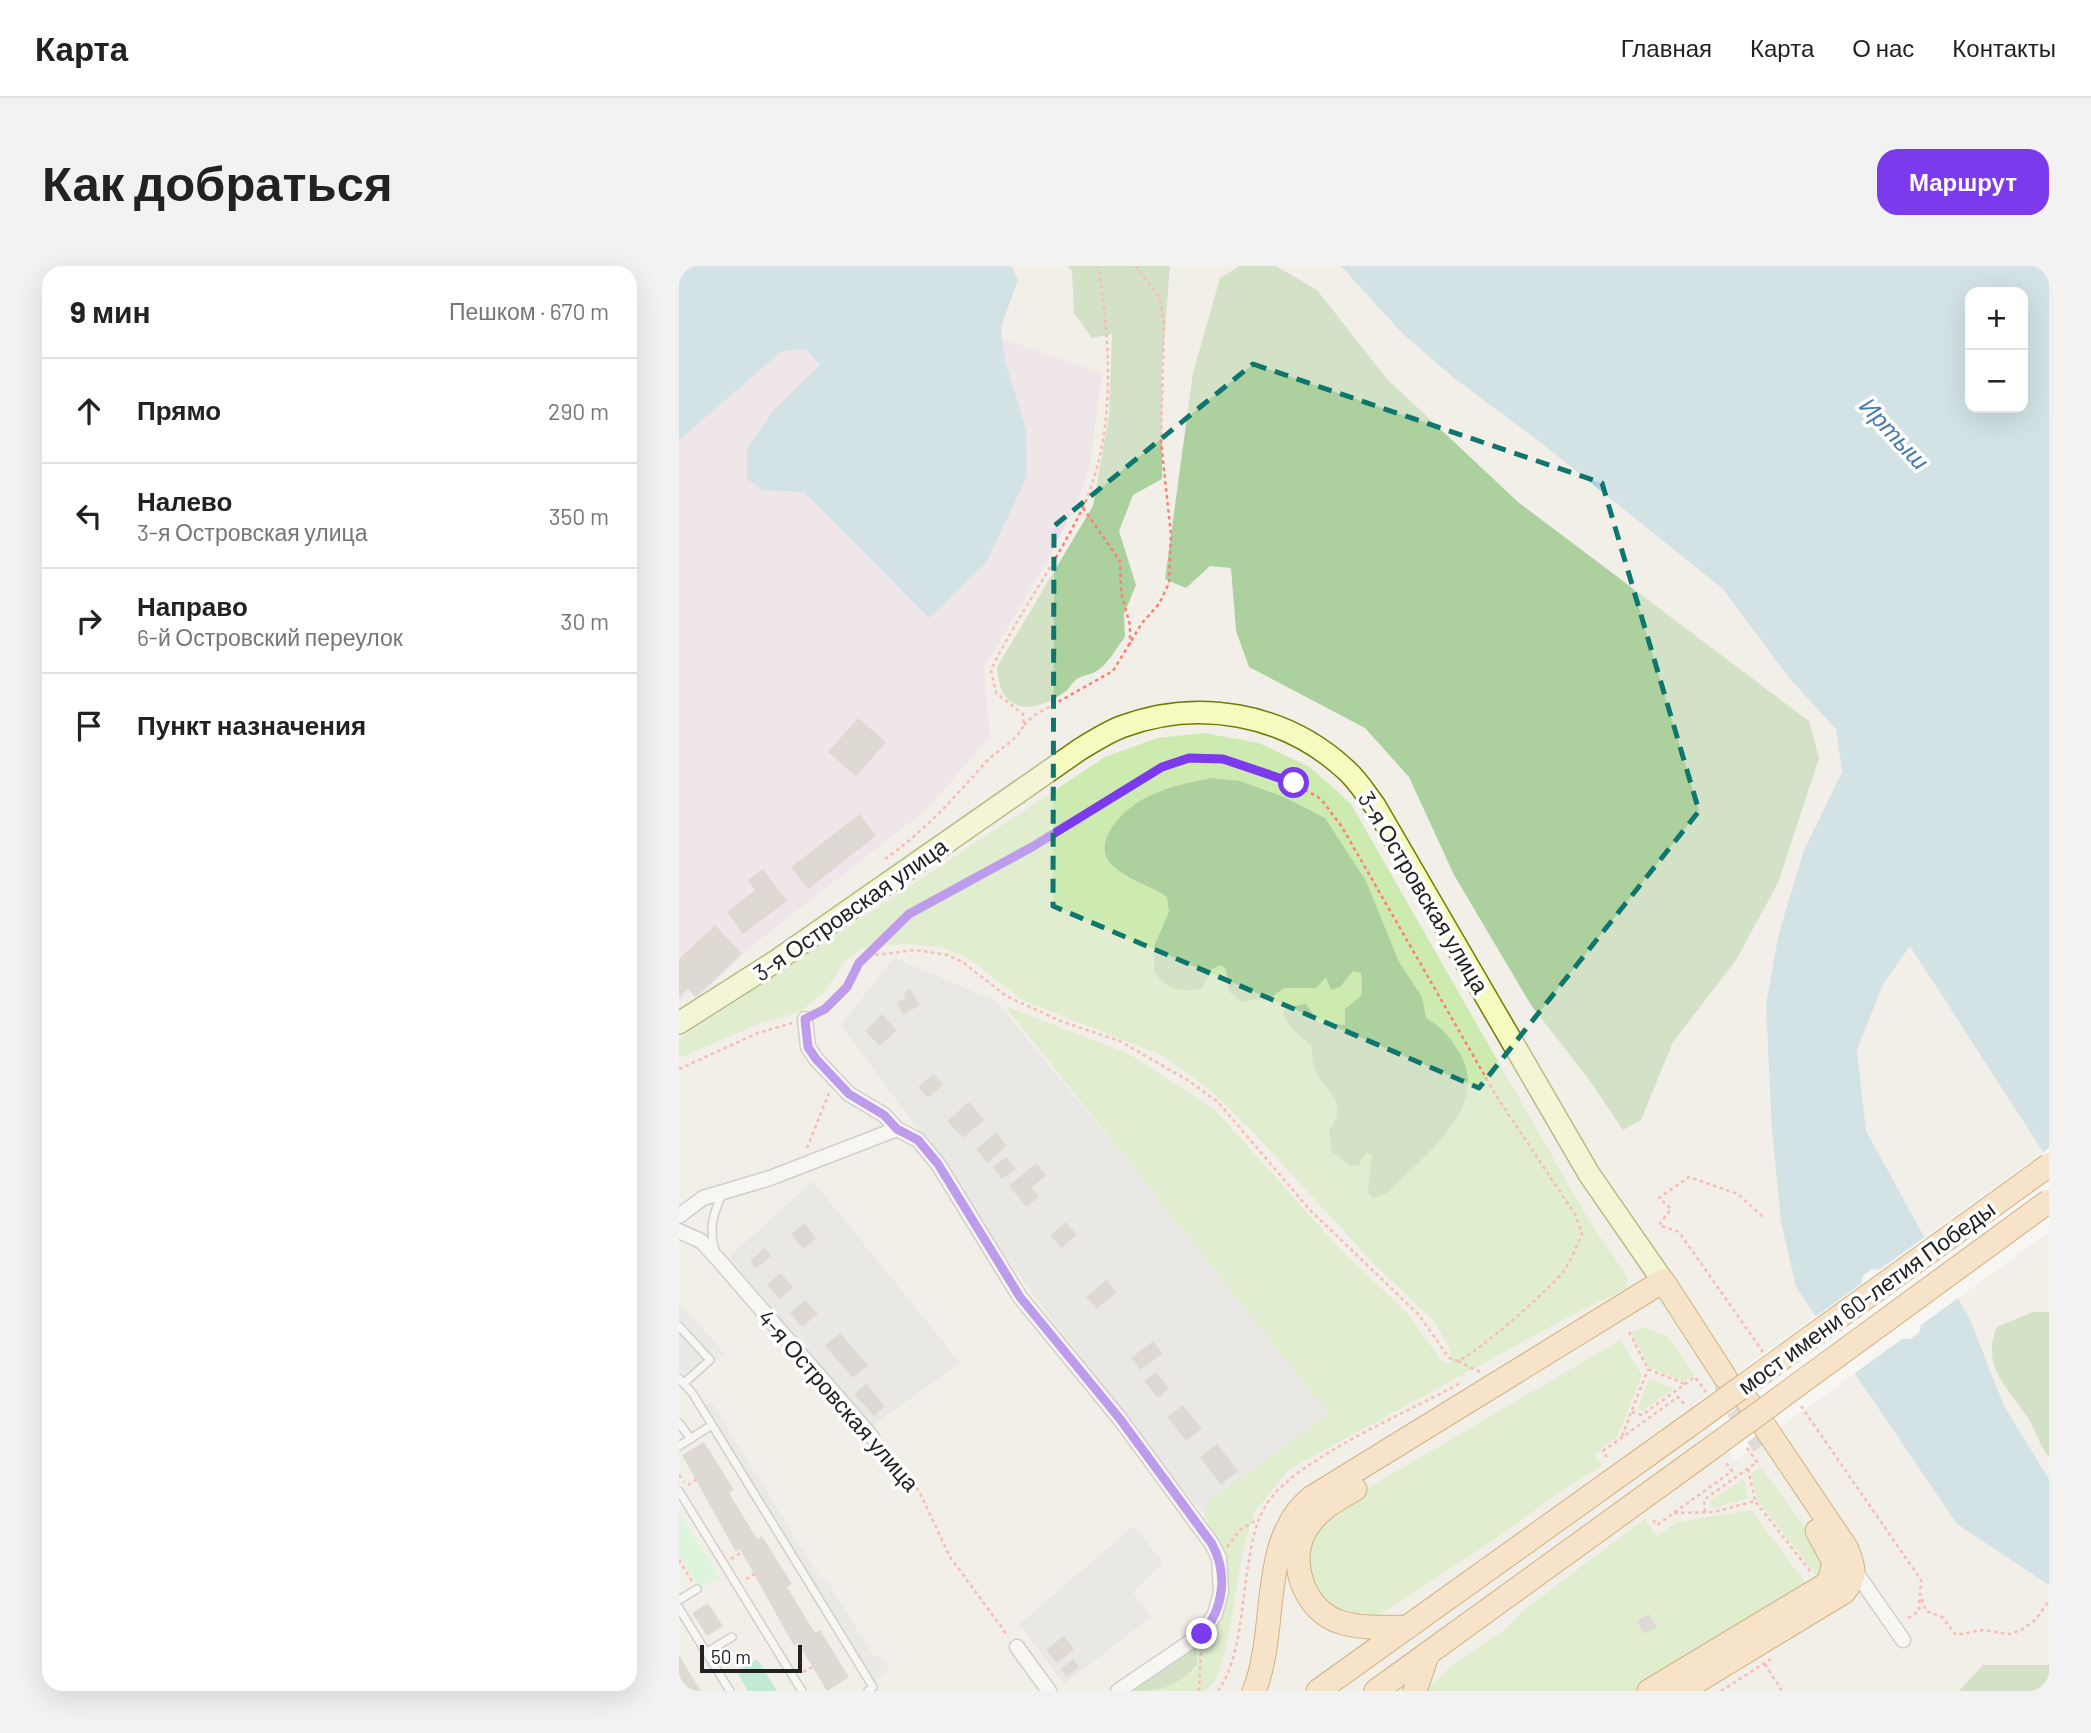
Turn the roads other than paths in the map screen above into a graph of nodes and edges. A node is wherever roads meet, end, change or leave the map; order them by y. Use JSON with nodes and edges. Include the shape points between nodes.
{"nodes":[{"id":1,"x":805,"y":1019,"type":"road end"},
{"id":2,"x":679,"y":1023,"type":"edge"},
{"id":3,"x":897,"y":1129,"type":"junction"},
{"id":4,"x":2049,"y":1165,"type":"edge"},
{"id":5,"x":724,"y":1191,"type":"junction"},
{"id":6,"x":2049,"y":1201,"type":"edge"},
{"id":7,"x":679,"y":1216,"type":"edge"},
{"id":8,"x":679,"y":1231,"type":"edge"},
{"id":9,"x":717,"y":1258,"type":"junction"},
{"id":10,"x":1667,"y":1288,"type":"junction"},
{"id":11,"x":679,"y":1326,"type":"edge"},
{"id":12,"x":681,"y":1381,"type":"edge"},
{"id":13,"x":679,"y":1423,"type":"edge"},
{"id":14,"x":712,"y":1426,"type":"junction"},
{"id":15,"x":872,"y":1437,"type":"road end"},
{"id":16,"x":691,"y":1438,"type":"junction"},
{"id":17,"x":1763,"y":1445,"type":"tunnel mouth"},
{"id":18,"x":679,"y":1446,"type":"edge"},
{"id":19,"x":682,"y":1489,"type":"edge"},
{"id":20,"x":1855,"y":1571,"type":"junction"},
{"id":21,"x":697,"y":1589,"type":"road end"},
{"id":22,"x":679,"y":1600,"type":"edge"},
{"id":23,"x":679,"y":1608,"type":"edge"},
{"id":24,"x":1408,"y":1627,"type":"junction"},
{"id":25,"x":732,"y":1637,"type":"dead end"},
{"id":26,"x":1903,"y":1640,"type":"dead end"},
{"id":27,"x":1017,"y":1647,"type":"road end"},
{"id":28,"x":707,"y":1652,"type":"junction"},
{"id":29,"x":1428,"y":1653,"type":"junction"},
{"id":30,"x":730,"y":1691,"type":"edge"},
{"id":31,"x":802,"y":1691,"type":"edge"},
{"id":32,"x":867,"y":1691,"type":"edge"},
{"id":33,"x":1049,"y":1691,"type":"edge"},
{"id":34,"x":1118,"y":1691,"type":"edge"},
{"id":35,"x":1254,"y":1691,"type":"edge"},
{"id":36,"x":1318,"y":1691,"type":"edge"},
{"id":37,"x":1376,"y":1691,"type":"edge"},
{"id":38,"x":1415,"y":1691,"type":"edge"},
{"id":39,"x":1649,"y":1691,"type":"edge"},
{"id":40,"x":1681,"y":1691,"type":"edge"}],
"edges":[{"from":1,"to":3,"type":"street","via":[[808,1047],[832,1079]]},
{"from":2,"to":10,"type":"main road","name":"3-я Островская улица","via":[[1079,750],[1120,727],[1191,712],[1251,718],[1286,729],[1317,746],[1347,770],[1375,806],[1589,1174]]},
{"from":3,"to":5,"type":"street"},
{"from":3,"to":34,"type":"street","via":[[918,1140],[938,1164],[1020,1297],[1120,1419],[1220,1559],[1222,1583],[1215,1614],[1202,1634]]},
{"from":4,"to":24,"type":"main road","name":"мост имени 60-летия Победы","bridge":true},
{"from":5,"to":7,"type":"street","via":[[703,1198]]},
{"from":5,"to":9,"type":"lane","via":[[713,1214],[711,1237]]},
{"from":6,"to":29,"type":"main road","name":"мост имени 60-летия Победы","bridge":true},
{"from":8,"to":9,"type":"street","name":"4-я Островская улица","via":[[701,1241]]},
{"from":9,"to":15,"type":"street","name":"4-я Островская улица"},
{"from":10,"to":20,"type":"main road","via":[[1847,1549]]},
{"from":10,"to":24,"type":"main road","via":[[1316,1515],[1300,1543],[1298,1562],[1310,1600],[1341,1623]]},
{"from":10,"to":35,"type":"main road","via":[[1301,1506],[1279,1550],[1266,1647]]},
{"from":11,"to":12,"type":"lane","via":[[710,1360]]},
{"from":12,"to":14,"type":"lane"},
{"from":13,"to":16,"type":"lane"},
{"from":14,"to":16,"type":"lane"},
{"from":14,"to":32,"type":"lane","via":[[873,1687]]},
{"from":16,"to":18,"type":"lane"},
{"from":17,"to":39,"type":"main road","via":[[1831,1552],[1830,1579]]},
{"from":19,"to":31,"type":"lane"},
{"from":20,"to":26,"type":"street"},
{"from":20,"to":40,"type":"main road","via":[[1844,1592]]},
{"from":21,"to":22,"type":"lane"},
{"from":23,"to":28,"type":"lane"},
{"from":24,"to":36,"type":"main road","name":"мост имени 60-летия Победы"},
{"from":25,"to":28,"type":"lane"},
{"from":27,"to":33,"type":"street"},
{"from":28,"to":30,"type":"lane"},
{"from":29,"to":37,"type":"main road","name":"мост имени 60-летия Победы"},
{"from":29,"to":38,"type":"main road"}]}
